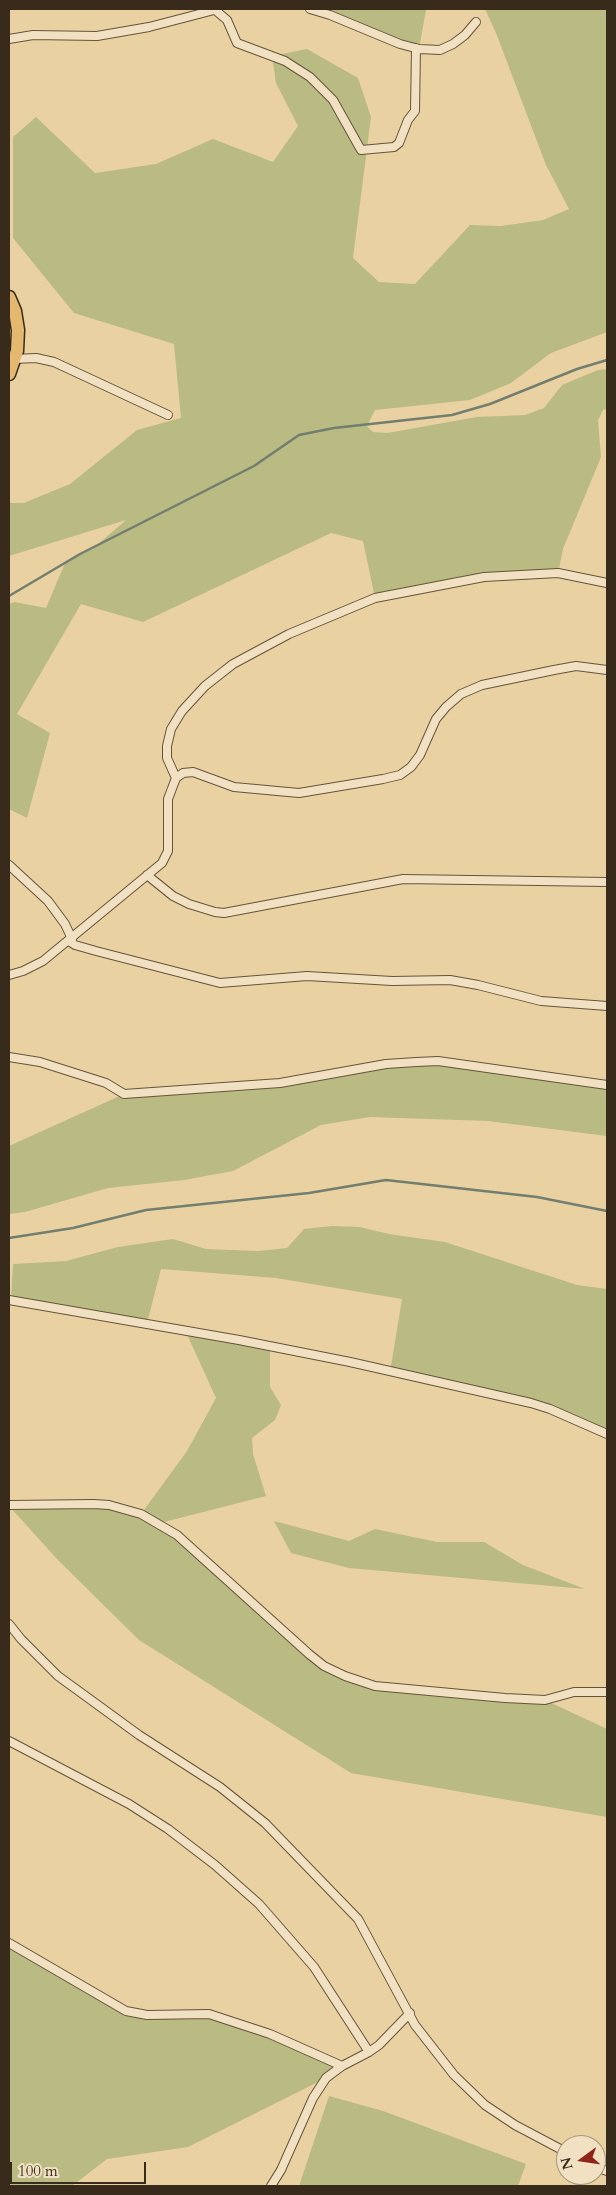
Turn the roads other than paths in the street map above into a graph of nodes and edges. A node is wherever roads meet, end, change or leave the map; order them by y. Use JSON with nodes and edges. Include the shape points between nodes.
{"nodes":[{"id":1,"x":214,"y":9,"type":"edge"},
{"id":2,"x":218,"y":9,"type":"edge"},
{"id":3,"x":310,"y":9,"type":"edge"},
{"id":4,"x":476,"y":22,"type":"dead end"},
{"id":5,"x":9,"y":39,"type":"edge"},
{"id":6,"x":416,"y":48,"type":"junction"},
{"id":7,"x":9,"y":297,"type":"edge"},
{"id":8,"x":14,"y":359,"type":"junction"},
{"id":9,"x":9,"y":374,"type":"edge"},
{"id":10,"x":168,"y":415,"type":"dead end"},
{"id":11,"x":607,"y":583,"type":"edge"},
{"id":12,"x":607,"y":670,"type":"edge"},
{"id":13,"x":176,"y":778,"type":"junction"},
{"id":14,"x":9,"y":865,"type":"edge"},
{"id":15,"x":147,"y":875,"type":"junction"},
{"id":16,"x":607,"y":882,"type":"edge"},
{"id":17,"x":71,"y":940,"type":"junction"},
{"id":18,"x":9,"y":975,"type":"edge"},
{"id":19,"x":607,"y":1006,"type":"edge"},
{"id":20,"x":9,"y":1057,"type":"edge"},
{"id":21,"x":607,"y":1085,"type":"edge"},
{"id":22,"x":9,"y":1300,"type":"edge"},
{"id":23,"x":607,"y":1434,"type":"edge"},
{"id":24,"x":9,"y":1505,"type":"edge"},
{"id":25,"x":9,"y":1624,"type":"edge"},
{"id":26,"x":607,"y":1692,"type":"edge"},
{"id":27,"x":9,"y":1741,"type":"edge"},
{"id":28,"x":9,"y":1943,"type":"edge"},
{"id":29,"x":410,"y":2013,"type":"junction"},
{"id":30,"x":369,"y":2052,"type":"junction"},
{"id":31,"x":342,"y":2066,"type":"junction"},
{"id":32,"x":556,"y":2147,"type":"edge"},
{"id":33,"x":271,"y":2186,"type":"edge"}],
"edges":[{"from":1,"to":2,"type":"street"},
{"from":1,"to":5,"type":"street","via":[[149,27],[97,36],[33,35]]},
{"from":1,"to":6,"type":"street","via":[[227,20],[237,44],[285,62],[310,77],[333,100],[361,150],[394,147],[400,142],[415,111]]},
{"from":3,"to":6,"type":"street"},
{"from":4,"to":6,"type":"street","via":[[465,35],[440,50]]},
{"from":7,"to":8,"type":"highway","via":[[18,330]]},
{"from":8,"to":9,"type":"highway"},
{"from":8,"to":10,"type":"street","via":[[36,358],[54,362]]},
{"from":11,"to":13,"type":"street","via":[[558,573],[484,577],[375,598],[289,634],[233,664],[205,686],[182,711],[171,729],[167,746],[167,758]]},
{"from":12,"to":13,"type":"street","via":[[576,666],[482,685],[461,694],[436,719],[411,767],[400,775],[383,780],[299,793],[234,787],[193,772],[182,773]]},
{"from":13,"to":15,"type":"street","via":[[168,799],[168,855]]},
{"from":14,"to":17,"type":"street","via":[[48,901],[65,924]]},
{"from":15,"to":16,"type":"street","via":[[173,896],[215,912],[403,879]]},
{"from":15,"to":17,"type":"street"},
{"from":17,"to":18,"type":"street","via":[[43,961]]},
{"from":17,"to":19,"type":"street","via":[[75,945],[88,949],[220,984],[307,976],[392,981],[450,980],[541,1001]]},
{"from":20,"to":21,"type":"street","via":[[40,1062],[97,1080],[124,1094],[280,1084],[386,1064],[438,1061]]},
{"from":22,"to":23,"type":"street","via":[[350,1362],[531,1403]]},
{"from":24,"to":26,"type":"street","via":[[109,1505],[141,1514],[177,1534],[316,1660],[344,1676],[368,1683],[437,1692],[535,1699],[574,1692]]},
{"from":25,"to":29,"type":"street","via":[[58,1676],[138,1735],[220,1787],[265,1823],[358,1919]]},
{"from":27,"to":30,"type":"street","via":[[129,1804],[215,1864],[259,1904],[314,1967]]},
{"from":28,"to":31,"type":"street","via":[[126,2011],[147,2015],[209,2014],[270,2034]]},
{"from":29,"to":30,"type":"street"},
{"from":29,"to":32,"type":"street","via":[[454,2075],[485,2105]]},
{"from":30,"to":31,"type":"street"},
{"from":31,"to":33,"type":"street","via":[[326,2078],[313,2098]]}]}
